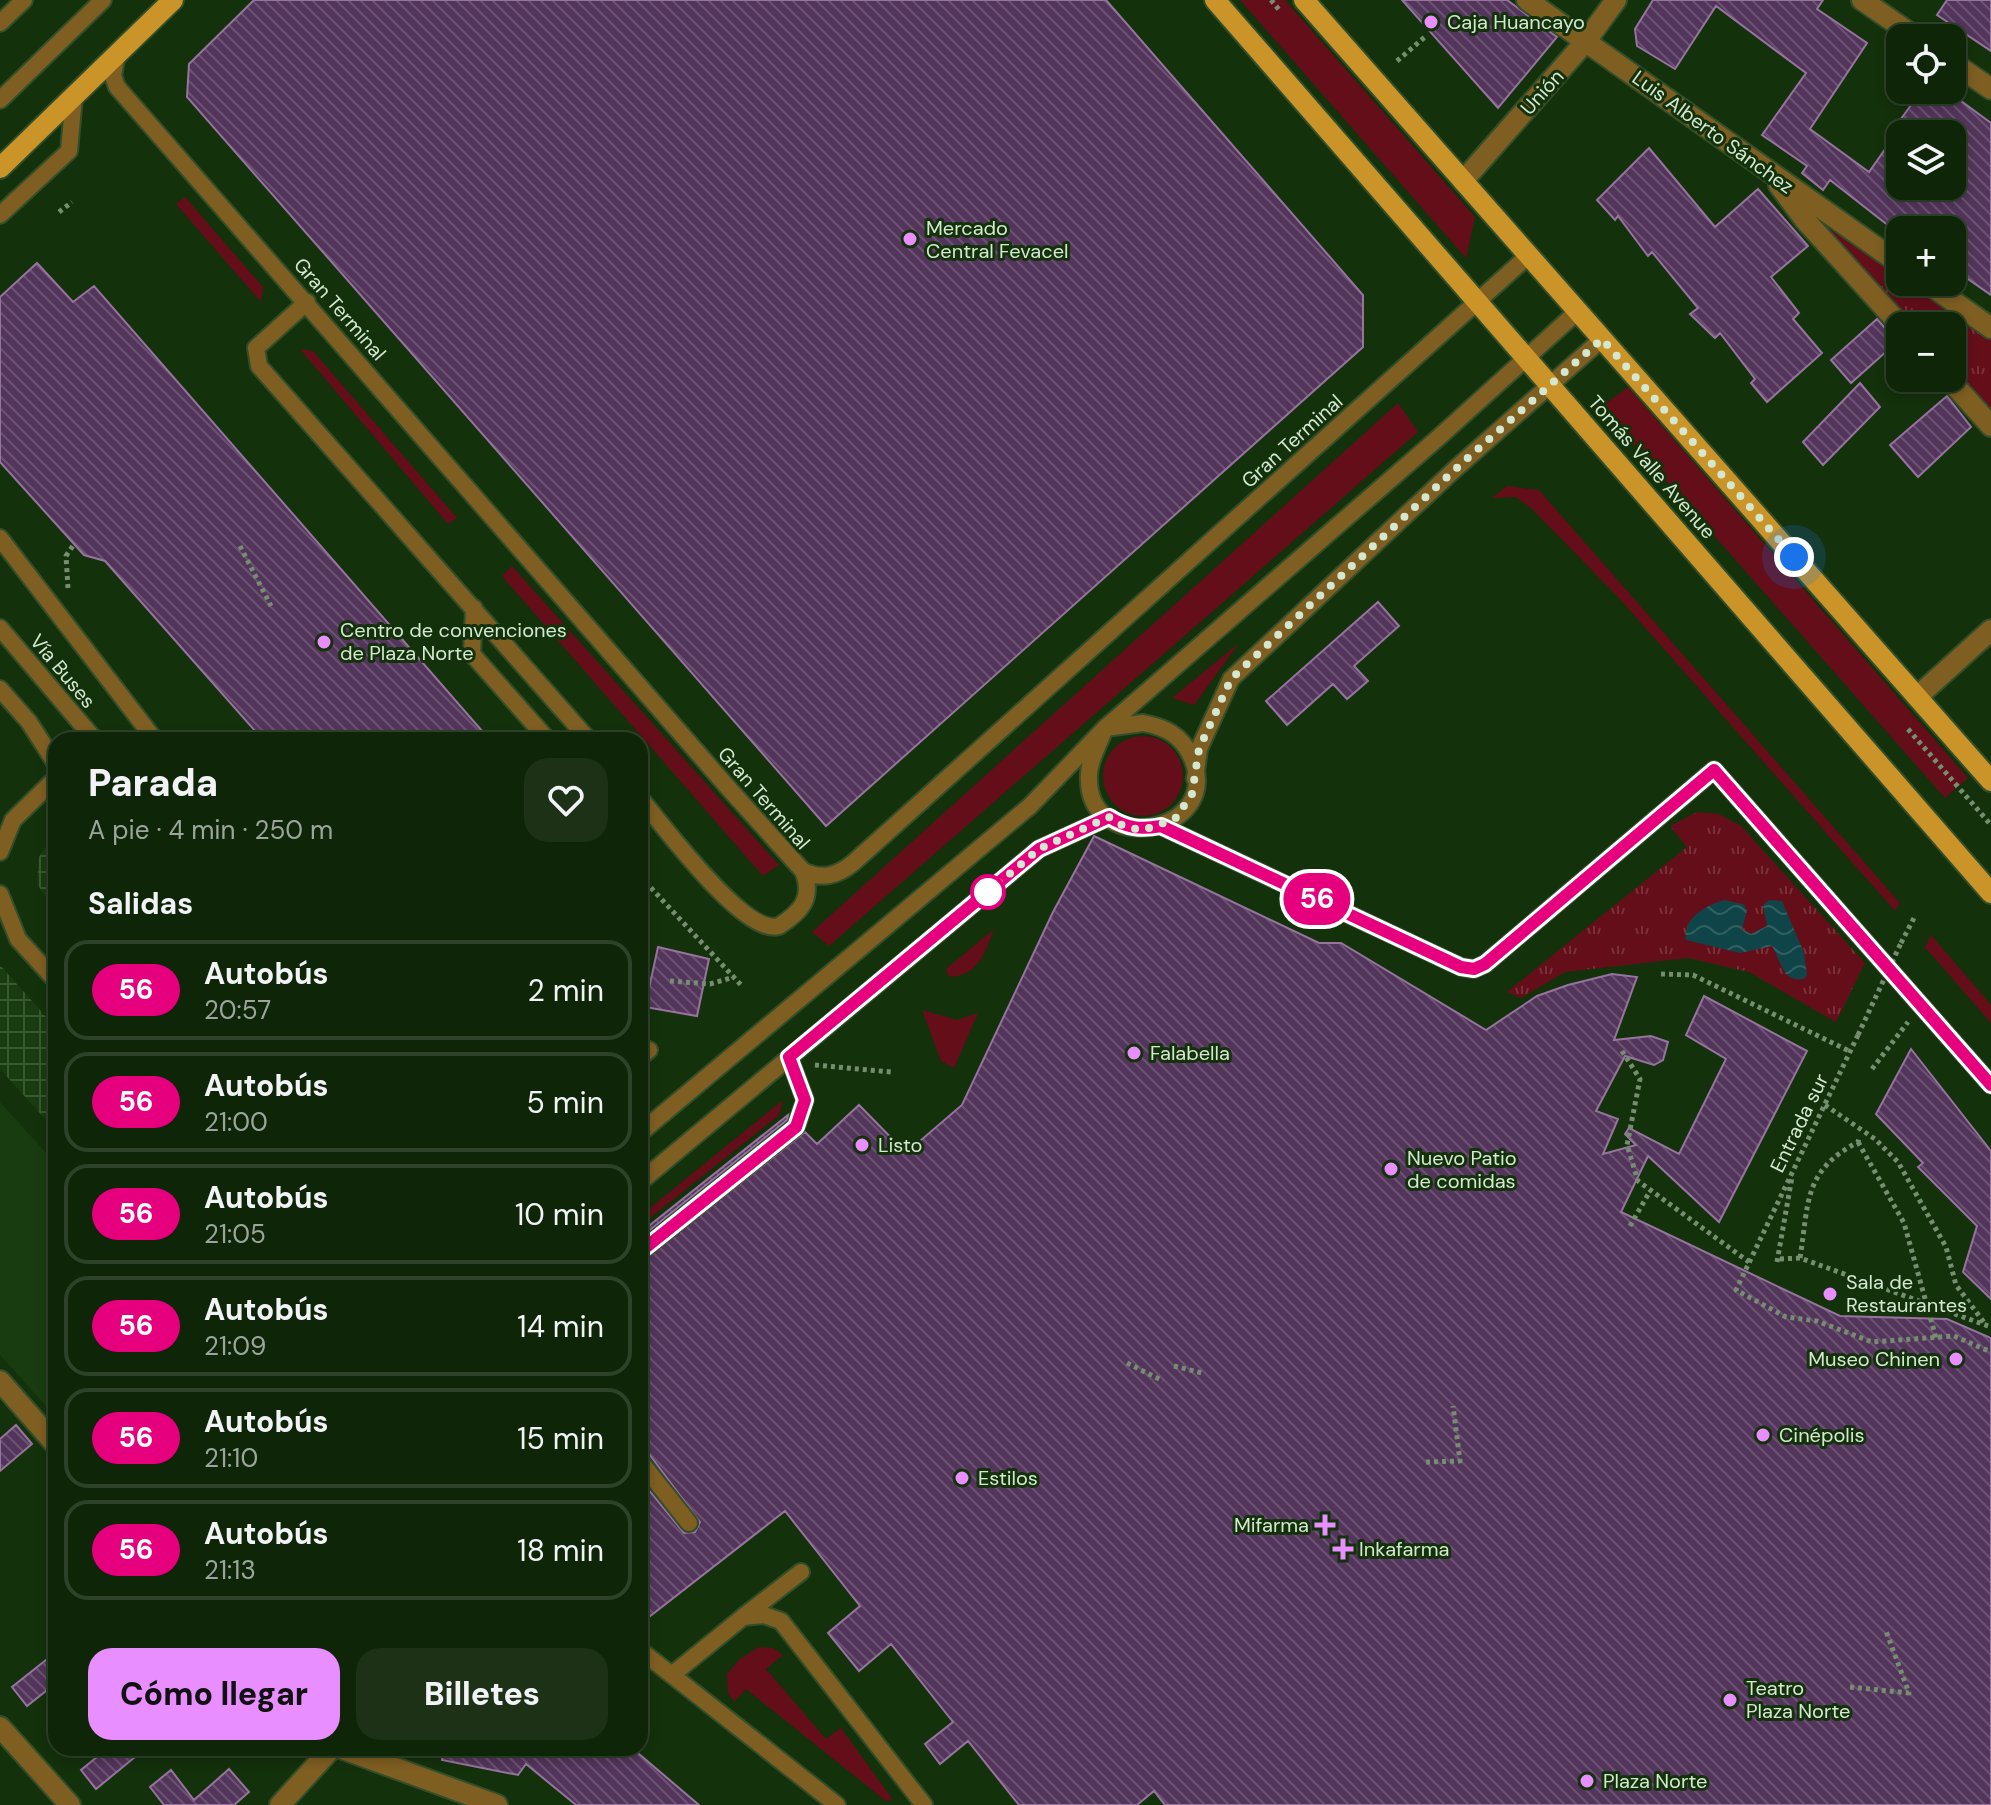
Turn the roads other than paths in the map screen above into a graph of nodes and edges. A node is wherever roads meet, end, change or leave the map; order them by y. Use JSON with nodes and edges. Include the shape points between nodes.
{"nodes":[{"id":1,"x":24,"y":0,"type":"edge"},
{"id":2,"x":103,"y":0,"type":"edge"},
{"id":3,"x":173,"y":0,"type":"edge"},
{"id":4,"x":1215,"y":0,"type":"edge"},
{"id":5,"x":1304,"y":0,"type":"edge"},
{"id":6,"x":1527,"y":0,"type":"edge"},
{"id":7,"x":1616,"y":0,"type":"edge"},
{"id":8,"x":1862,"y":0,"type":"edge"},
{"id":9,"x":0,"y":23,"type":"edge"},
{"id":10,"x":1897,"y":24,"type":"edge"},
{"id":11,"x":1586,"y":41,"type":"junction"},
{"id":12,"x":117,"y":53,"type":"junction"},
{"id":13,"x":1966,"y":72,"type":"edge"},
{"id":14,"x":1991,"y":89,"type":"edge"},
{"id":15,"x":74,"y":97,"type":"junction"},
{"id":16,"x":0,"y":100,"type":"edge"},
{"id":17,"x":0,"y":168,"type":"edge"},
{"id":18,"x":1773,"y":175,"type":"junction"},
{"id":19,"x":1463,"y":181,"type":"junction"},
{"id":20,"x":0,"y":215,"type":"edge"},
{"id":21,"x":1886,"y":254,"type":"edge"},
{"id":22,"x":1529,"y":255,"type":"junction"},
{"id":23,"x":1946,"y":296,"type":"edge"},
{"id":24,"x":307,"y":302,"type":"junction"},
{"id":25,"x":1477,"y":302,"type":"junction"},
{"id":26,"x":1578,"y":311,"type":"junction"},
{"id":27,"x":1888,"y":312,"type":"edge"},
{"id":28,"x":1991,"y":328,"type":"edge"},
{"id":29,"x":1602,"y":339,"type":"junction"},
{"id":30,"x":1526,"y":358,"type":"junction"},
{"id":31,"x":1548,"y":385,"type":"junction"},
{"id":32,"x":1961,"y":392,"type":"edge"},
{"id":33,"x":1991,"y":426,"type":"edge"},
{"id":34,"x":0,"y":538,"type":"edge"},
{"id":35,"x":474,"y":608,"type":"junction"},
{"id":36,"x":0,"y":628,"type":"edge"},
{"id":37,"x":1991,"y":630,"type":"edge"},
{"id":38,"x":0,"y":689,"type":"edge"},
{"id":39,"x":1917,"y":697,"type":"junction"},
{"id":40,"x":1105,"y":728,"type":"junction"},
{"id":41,"x":88,"y":732,"type":"edge"},
{"id":42,"x":149,"y":732,"type":"edge"},
{"id":43,"x":541,"y":732,"type":"edge"},
{"id":44,"x":582,"y":732,"type":"edge"},
{"id":45,"x":48,"y":752,"type":"edge"},
{"id":46,"x":1195,"y":779,"type":"junction"},
{"id":47,"x":1991,"y":781,"type":"edge"},
{"id":48,"x":48,"y":786,"type":"edge"},
{"id":49,"x":648,"y":817,"type":"edge"},
{"id":50,"x":1109,"y":817,"type":"junction"},
{"id":51,"x":1161,"y":826,"type":"junction"},
{"id":52,"x":0,"y":852,"type":"edge"},
{"id":53,"x":803,"y":871,"type":"junction"},
{"id":54,"x":1988,"y":884,"type":"edge"},
{"id":55,"x":0,"y":894,"type":"edge"},
{"id":56,"x":48,"y":972,"type":"edge"},
{"id":57,"x":789,"y":1057,"type":"junction"},
{"id":58,"x":1991,"y":1085,"type":"edge"},
{"id":59,"x":648,"y":1126,"type":"edge"},
{"id":60,"x":648,"y":1175,"type":"edge"},
{"id":61,"x":648,"y":1246,"type":"edge"},
{"id":62,"x":0,"y":1381,"type":"edge"},
{"id":63,"x":48,"y":1436,"type":"edge"},
{"id":64,"x":648,"y":1471,"type":"edge"},
{"id":65,"x":689,"y":1523,"type":"dead end"},
{"id":66,"x":801,"y":1572,"type":"dead end"},
{"id":67,"x":743,"y":1617,"type":"junction"},
{"id":68,"x":648,"y":1656,"type":"edge"},
{"id":69,"x":673,"y":1674,"type":"junction"},
{"id":70,"x":0,"y":1727,"type":"edge"},
{"id":71,"x":325,"y":1756,"type":"edge"},
{"id":72,"x":362,"y":1756,"type":"edge"},
{"id":73,"x":70,"y":1805,"type":"edge"},
{"id":74,"x":280,"y":1805,"type":"edge"},
{"id":75,"x":497,"y":1805,"type":"edge"},
{"id":76,"x":837,"y":1805,"type":"edge"},
{"id":77,"x":924,"y":1805,"type":"edge"}],
"edges":[{"from":1,"to":9,"type":"lane"},
{"from":2,"to":16,"type":"lane"},
{"from":3,"to":12,"type":"main road"},
{"from":4,"to":25,"type":"main road","name":"Tomás Valle Avenue"},
{"from":5,"to":19,"type":"main road"},
{"from":6,"to":11,"type":"street","name":"Luis Alberto Sánchez"},
{"from":7,"to":11,"type":"street","name":"Unión"},
{"from":8,"to":10,"type":"street"},
{"from":11,"to":18,"type":"street","name":"Luis Alberto Sánchez"},
{"from":11,"to":19,"type":"street","name":"Unión"},
{"from":12,"to":15,"type":"main road"},
{"from":12,"to":24,"type":"lane","name":"Gran Terminal","via":[[117,87]]},
{"from":13,"to":14,"type":"street"},
{"from":15,"to":17,"type":"main road"},
{"from":15,"to":20,"type":"lane","via":[[69,151]]},
{"from":18,"to":21,"type":"street","name":"Luis Alberto Sánchez"},
{"from":18,"to":27,"type":"street","via":[[1805,220]]},
{"from":19,"to":22,"type":"main road"},
{"from":22,"to":25,"type":"lane","name":"Gran Terminal"},
{"from":22,"to":26,"type":"main road"},
{"from":23,"to":28,"type":"street"},
{"from":24,"to":35,"type":"lane","via":[[260,344],[256,360]]},
{"from":24,"to":53,"type":"lane","name":"Gran Terminal"},
{"from":25,"to":30,"type":"main road","name":"Tomás Valle Avenue"},
{"from":25,"to":53,"type":"lane","name":"Gran Terminal","via":[[853,863],[825,877]]},
{"from":26,"to":29,"type":"main road"},
{"from":26,"to":30,"type":"lane"},
{"from":29,"to":31,"type":"lane"},
{"from":29,"to":39,"type":"main road"},
{"from":30,"to":31,"type":"main road","name":"Tomás Valle Avenue"},
{"from":30,"to":40,"type":"lane"},
{"from":31,"to":46,"type":"lane","via":[[1231,679],[1199,749]]},
{"from":31,"to":54,"type":"main road","name":"Tomás Valle Avenue"},
{"from":32,"to":33,"type":"street"},
{"from":34,"to":42,"type":"lane"},
{"from":35,"to":43,"type":"lane","via":[[472,654]]},
{"from":35,"to":44,"type":"lane"},
{"from":36,"to":41,"type":"lane","name":"Vía Buses"},
{"from":37,"to":39,"type":"street"},
{"from":38,"to":45,"type":"lane"},
{"from":39,"to":47,"type":"main road"},
{"from":40,"to":46,"type":"lane","via":[[1143,723],[1175,734],[1193,762]]},
{"from":40,"to":50,"type":"lane","via":[[1089,775],[1091,791]]},
{"from":40,"to":59,"type":"lane","via":[[1030,806]]},
{"from":46,"to":51,"type":"lane","via":[[1185,808]]},
{"from":48,"to":52,"type":"lane","via":[[13,820]]},
{"from":49,"to":53,"type":"lane","via":[[738,911],[762,926],[779,926],[804,905],[809,893]]},
{"from":50,"to":51,"type":"lane","via":[[1134,828]]},
{"from":50,"to":57,"type":"lane","via":[[1039,849]]},
{"from":51,"to":58,"type":"lane","via":[[1474,969],[1714,770]]},
{"from":55,"to":56,"type":"lane","via":[[18,939]]},
{"from":57,"to":60,"type":"lane"},
{"from":57,"to":61,"type":"lane","via":[[805,1100],[796,1127]]},
{"from":62,"to":63,"type":"street"},
{"from":64,"to":65,"type":"lane"},
{"from":66,"to":67,"type":"lane"},
{"from":67,"to":69,"type":"lane"},
{"from":67,"to":77,"type":"lane","via":[[764,1615],[781,1621]]},
{"from":68,"to":69,"type":"lane"},
{"from":69,"to":76,"type":"lane"},
{"from":70,"to":73,"type":"street"},
{"from":71,"to":74,"type":"street"},
{"from":72,"to":75,"type":"street"}]}
